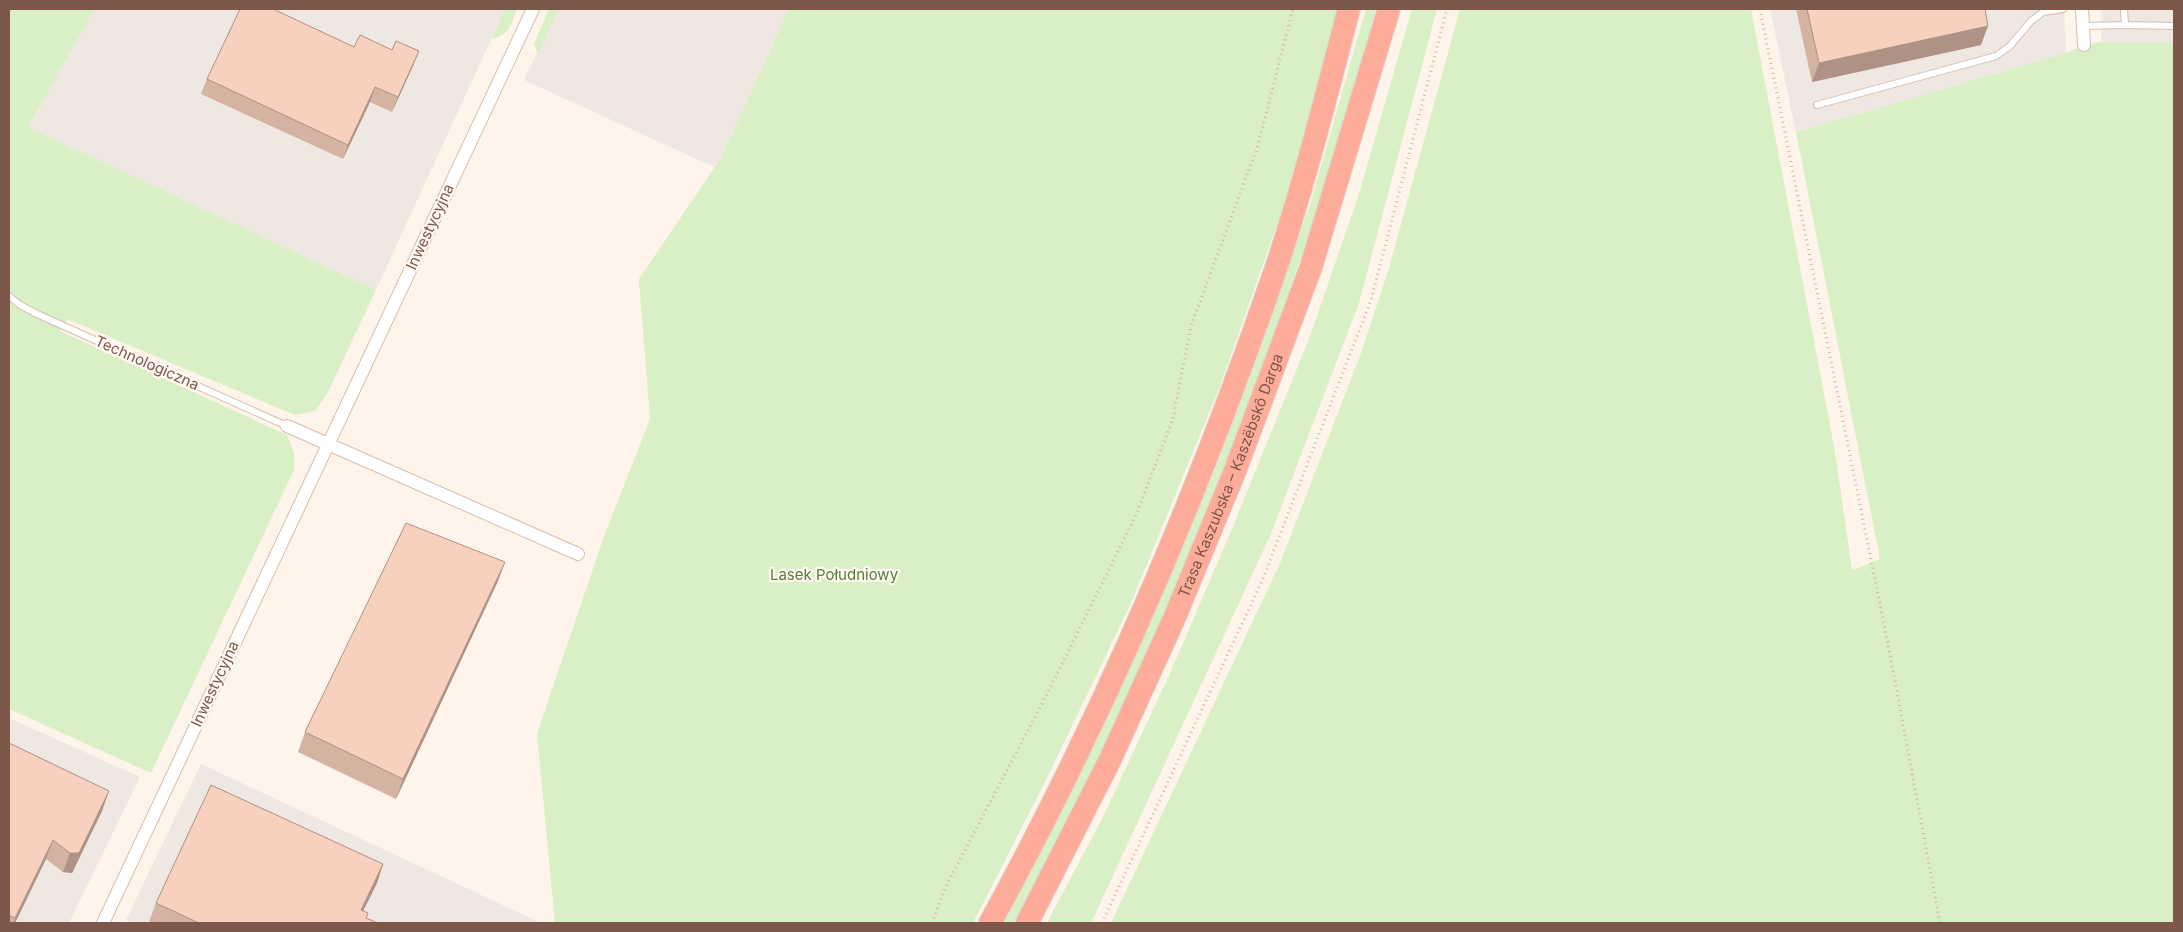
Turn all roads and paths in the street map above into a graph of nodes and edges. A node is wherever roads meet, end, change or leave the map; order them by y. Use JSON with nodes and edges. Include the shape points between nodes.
{"nodes":[{"id":1,"x":533,"y":9,"type":"edge"},
{"id":2,"x":1293,"y":9,"type":"edge"},
{"id":3,"x":1349,"y":9,"type":"edge"},
{"id":4,"x":1389,"y":9,"type":"edge"},
{"id":5,"x":1447,"y":9,"type":"edge"},
{"id":6,"x":1760,"y":9,"type":"edge"},
{"id":7,"x":2063,"y":9,"type":"edge"},
{"id":8,"x":2082,"y":9,"type":"edge"},
{"id":9,"x":2124,"y":9,"type":"edge"},
{"id":10,"x":2124,"y":25,"type":"junction"},
{"id":11,"x":2083,"y":26,"type":"junction"},
{"id":12,"x":2174,"y":26,"type":"edge"},
{"id":13,"x":2084,"y":45,"type":"dead end"},
{"id":14,"x":1817,"y":105,"type":"dead end"},
{"id":15,"x":9,"y":296,"type":"edge"},
{"id":16,"x":287,"y":426,"type":"joint"},
{"id":17,"x":328,"y":445,"type":"junction"},
{"id":18,"x":578,"y":554,"type":"dead end"},
{"id":19,"x":103,"y":923,"type":"edge"},
{"id":20,"x":932,"y":923,"type":"edge"},
{"id":21,"x":990,"y":923,"type":"edge"},
{"id":22,"x":1026,"y":923,"type":"edge"},
{"id":23,"x":1102,"y":923,"type":"edge"},
{"id":24,"x":1940,"y":923,"type":"edge"}],
"edges":[{"from":1,"to":17,"type":"street","name":"Inwestycyjna"},
{"from":2,"to":20,"type":"path","via":[[1257,148],[1191,326],[1173,419],[1136,515],[946,886]]},
{"from":3,"to":21,"type":"highway","name":"Trasa Kaszubska – Kaszëbskô Darga","via":[[1276,269],[1203,468],[1148,601],[1028,854]]},
{"from":4,"to":22,"type":"highway","name":"Trasa Kaszubska – Kaszëbskô Darga","via":[[1311,267],[1235,471],[1174,620],[1110,760]]},
{"from":5,"to":23,"type":"path","via":[[1371,300],[1262,581]]},
{"from":6,"to":24,"type":"path","via":[[1887,640]]},
{"from":7,"to":14,"type":"lane","via":[[2043,12],[1996,56]]},
{"from":8,"to":11,"type":"street"},
{"from":9,"to":10,"type":"lane"},
{"from":10,"to":11,"type":"lane"},
{"from":10,"to":12,"type":"lane"},
{"from":11,"to":13,"type":"street"},
{"from":15,"to":16,"type":"lane","name":"Technologiczna","via":[[37,314]]},
{"from":16,"to":17,"type":"street"},
{"from":17,"to":18,"type":"street"},
{"from":17,"to":19,"type":"street","name":"Inwestycyjna"}]}
